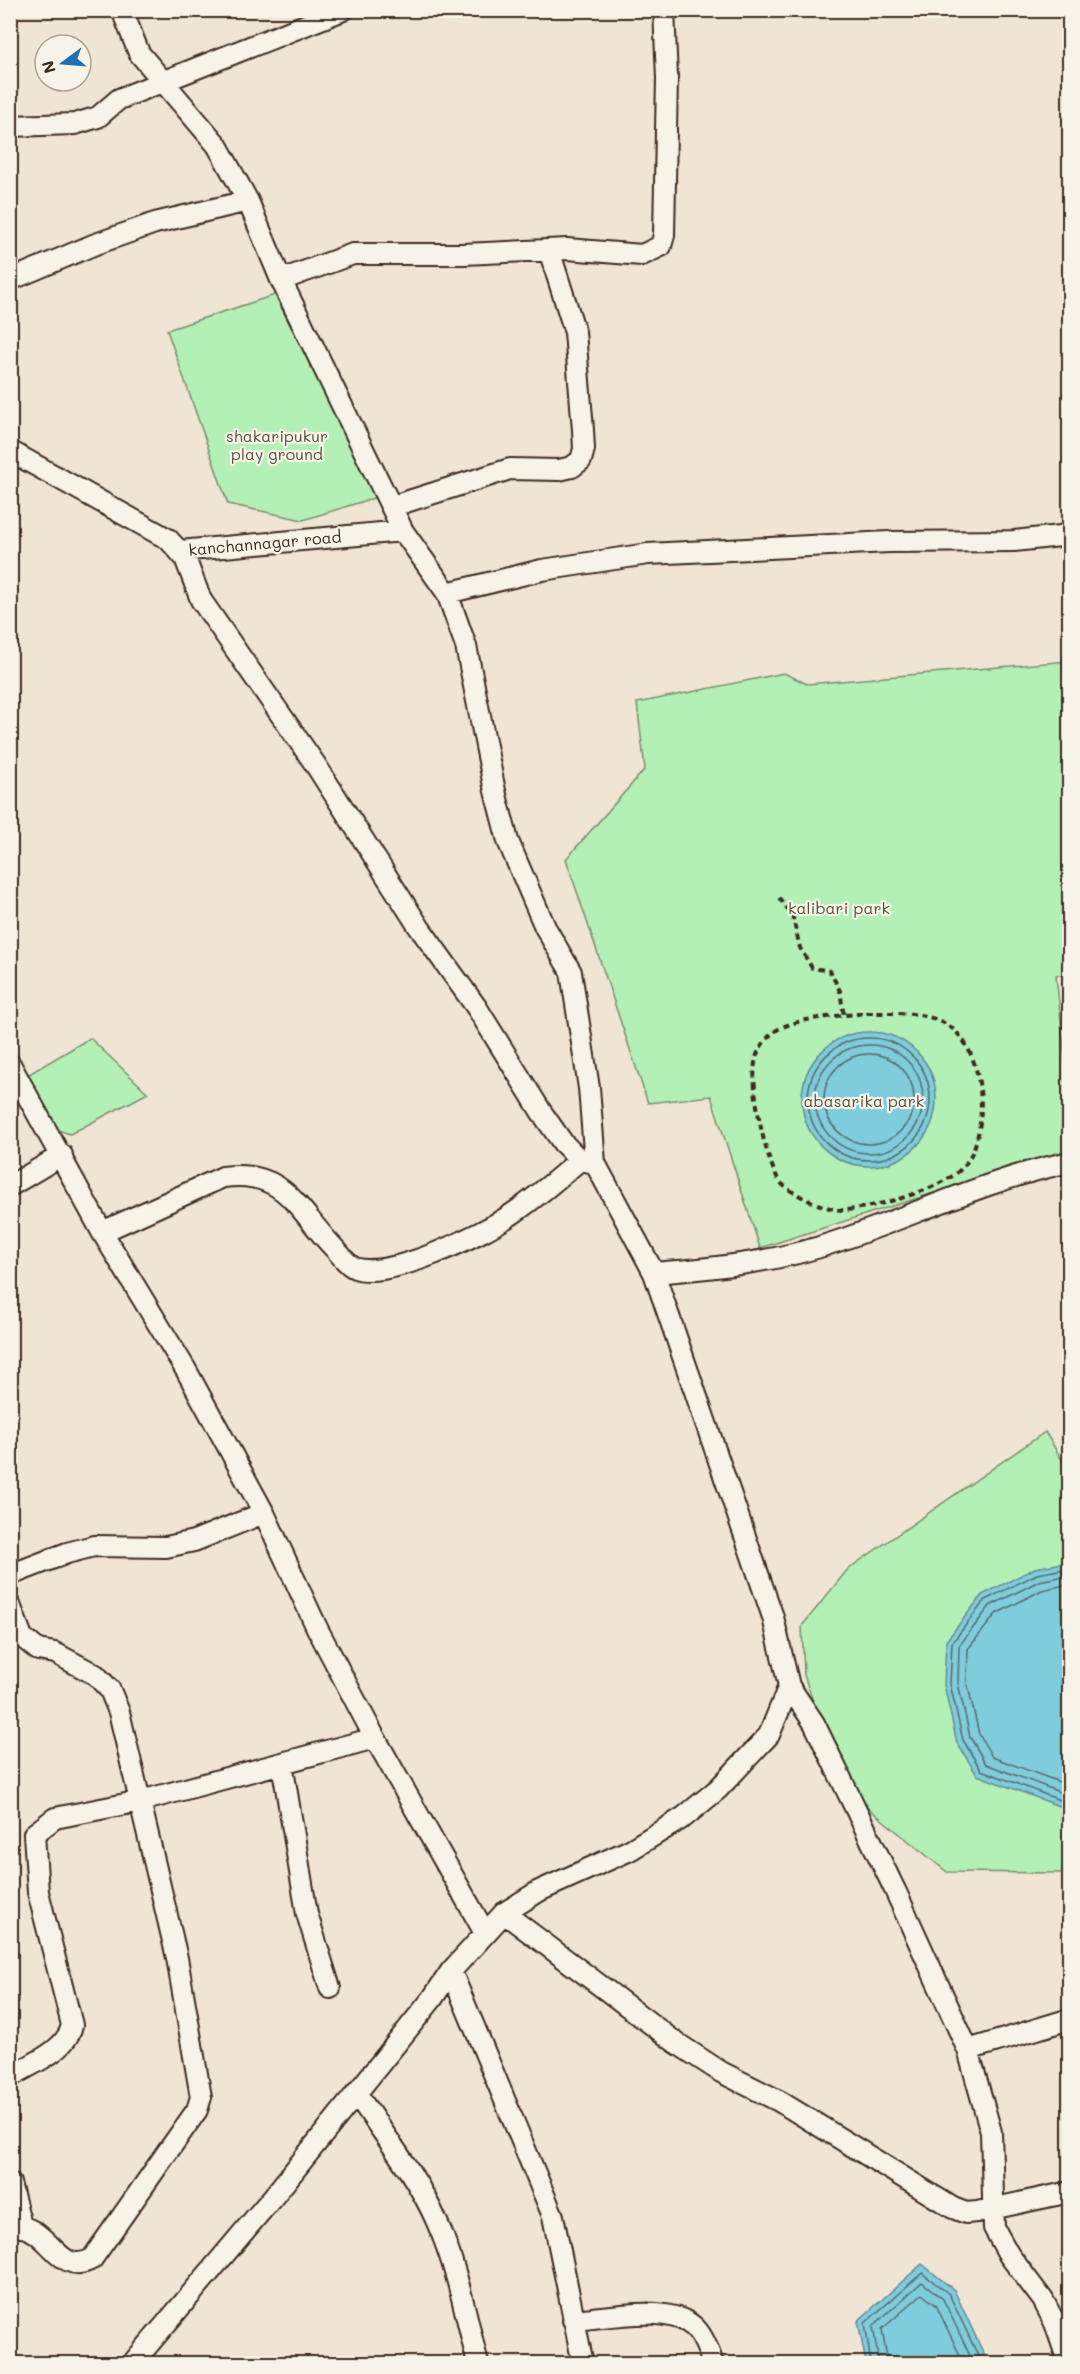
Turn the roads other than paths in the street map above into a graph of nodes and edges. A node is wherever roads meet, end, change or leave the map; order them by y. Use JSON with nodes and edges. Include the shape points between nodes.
{"nodes":[{"id":1,"x":122,"y":10,"type":"edge"},
{"id":2,"x":343,"y":10,"type":"edge"},
{"id":3,"x":664,"y":10,"type":"edge"},
{"id":4,"x":163,"y":81,"type":"junction"},
{"id":5,"x":10,"y":126,"type":"edge"},
{"id":6,"x":248,"y":201,"type":"junction"},
{"id":7,"x":549,"y":250,"type":"junction"},
{"id":8,"x":10,"y":280,"type":"edge"},
{"id":9,"x":281,"y":280,"type":"junction"},
{"id":10,"x":10,"y":451,"type":"edge"},
{"id":11,"x":393,"y":506,"type":"junction"},
{"id":12,"x":404,"y":531,"type":"junction"},
{"id":13,"x":1070,"y":535,"type":"edge"},
{"id":14,"x":179,"y":551,"type":"junction"},
{"id":15,"x":447,"y":593,"type":"junction"},
{"id":16,"x":10,"y":1064,"type":"edge"},
{"id":17,"x":62,"y":1155,"type":"junction"},
{"id":18,"x":588,"y":1162,"type":"junction"},
{"id":19,"x":1070,"y":1162,"type":"edge"},
{"id":20,"x":10,"y":1186,"type":"edge"},
{"id":21,"x":102,"y":1232,"type":"junction"},
{"id":22,"x":654,"y":1273,"type":"junction"},
{"id":23,"x":264,"y":1513,"type":"junction"},
{"id":24,"x":10,"y":1575,"type":"edge"},
{"id":25,"x":10,"y":1605,"type":"edge"},
{"id":26,"x":789,"y":1686,"type":"junction"},
{"id":27,"x":375,"y":1738,"type":"junction"},
{"id":28,"x":282,"y":1763,"type":"junction"},
{"id":29,"x":141,"y":1801,"type":"junction"},
{"id":30,"x":504,"y":1913,"type":"junction"},
{"id":31,"x":485,"y":1933,"type":"junction"},
{"id":32,"x":451,"y":1971,"type":"junction"},
{"id":33,"x":330,"y":1988,"type":"dead end"},
{"id":34,"x":1070,"y":2019,"type":"edge"},
{"id":35,"x":969,"y":2050,"type":"junction"},
{"id":36,"x":10,"y":2077,"type":"edge"},
{"id":37,"x":356,"y":2094,"type":"junction"},
{"id":38,"x":10,"y":2183,"type":"edge"},
{"id":39,"x":1070,"y":2192,"type":"edge"},
{"id":40,"x":994,"y":2210,"type":"junction"},
{"id":41,"x":16,"y":2226,"type":"edge"},
{"id":42,"x":573,"y":2320,"type":"junction"},
{"id":43,"x":132,"y":2364,"type":"edge"},
{"id":44,"x":478,"y":2364,"type":"edge"},
{"id":45,"x":583,"y":2364,"type":"edge"},
{"id":46,"x":713,"y":2364,"type":"edge"},
{"id":47,"x":1069,"y":2364,"type":"edge"}],
"edges":[{"from":1,"to":4,"type":"street","via":[[139,53]]},
{"from":2,"to":4,"type":"street"},
{"from":3,"to":7,"type":"street","via":[[667,78],[661,246],[642,255]]},
{"from":4,"to":5,"type":"street","via":[[119,99],[98,117],[75,124]]},
{"from":4,"to":6,"type":"street","via":[[217,145]]},
{"from":6,"to":8,"type":"street","via":[[155,224]]},
{"from":6,"to":9,"type":"street"},
{"from":7,"to":9,"type":"street","via":[[353,254]]},
{"from":7,"to":11,"type":"street","via":[[575,332],[584,449],[581,460],[559,470],[510,469]]},
{"from":9,"to":11,"type":"street"},
{"from":10,"to":14,"type":"street","name":"kanchannagar road","via":[[168,539]]},
{"from":11,"to":12,"type":"street"},
{"from":12,"to":14,"type":"street","name":"kanchannagar road"},
{"from":12,"to":15,"type":"street"},
{"from":13,"to":15,"type":"street","via":[[1014,541],[889,542],[648,554],[542,570]]},
{"from":14,"to":18,"type":"street","via":[[201,600],[315,764],[542,1113],[563,1143]]},
{"from":15,"to":18,"type":"street","via":[[466,646],[508,841],[545,927],[571,972],[589,1088]]},
{"from":16,"to":17,"type":"street"},
{"from":17,"to":20,"type":"street"},
{"from":17,"to":21,"type":"street"},
{"from":18,"to":21,"type":"street","via":[[511,1215],[426,1257],[386,1270],[352,1267],[279,1186],[237,1175],[223,1177]]},
{"from":18,"to":22,"type":"street"},
{"from":19,"to":22,"type":"street","via":[[1003,1180],[833,1243],[726,1268]]},
{"from":21,"to":23,"type":"street","via":[[186,1370]]},
{"from":22,"to":26,"type":"street","via":[[773,1617]]},
{"from":23,"to":24,"type":"street","via":[[194,1541],[166,1547],[94,1546]]},
{"from":23,"to":27,"type":"street","via":[[317,1628]]},
{"from":25,"to":29,"type":"street","via":[[22,1637],[38,1650],[55,1653],[96,1675],[110,1690]]},
{"from":26,"to":30,"type":"street","via":[[769,1735],[718,1789],[684,1817],[630,1850],[539,1891]]},
{"from":26,"to":35,"type":"street","via":[[814,1724]]},
{"from":27,"to":28,"type":"street"},
{"from":27,"to":31,"type":"street"},
{"from":28,"to":29,"type":"street"},
{"from":28,"to":33,"type":"street","via":[[307,1914]]},
{"from":29,"to":36,"type":"street","via":[[55,1818],[34,1834],[38,1892],[72,2025],[70,2035],[61,2045]]},
{"from":29,"to":41,"type":"street","via":[[177,1958],[201,2097],[197,2110],[92,2259],[82,2265],[69,2263],[35,2231]]},
{"from":30,"to":31,"type":"street"},
{"from":30,"to":40,"type":"street","via":[[720,2072],[779,2101],[952,2208],[966,2213]]},
{"from":31,"to":32,"type":"street"},
{"from":32,"to":37,"type":"street"},
{"from":32,"to":42,"type":"street","via":[[553,2216]]},
{"from":34,"to":35,"type":"street"},
{"from":35,"to":40,"type":"street","via":[[991,2132]]},
{"from":37,"to":43,"type":"street"},
{"from":37,"to":44,"type":"street","via":[[418,2184],[437,2223],[457,2279]]},
{"from":38,"to":41,"type":"street"},
{"from":39,"to":40,"type":"street"},
{"from":40,"to":47,"type":"street","via":[[996,2235],[1042,2300],[1055,2323]]},
{"from":42,"to":45,"type":"street"},
{"from":42,"to":46,"type":"street","via":[[665,2313],[696,2329]]}]}
